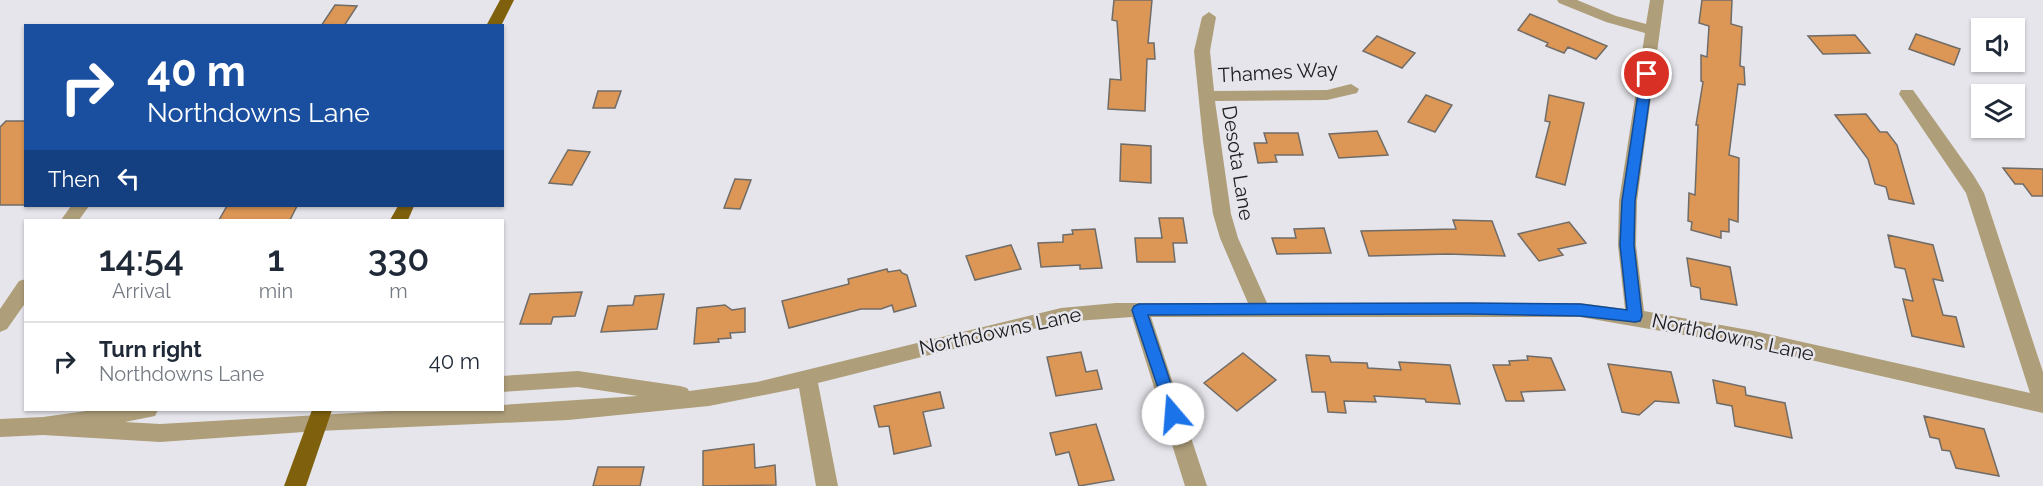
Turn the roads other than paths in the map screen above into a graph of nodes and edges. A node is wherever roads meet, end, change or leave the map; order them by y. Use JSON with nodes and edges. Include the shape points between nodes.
{"nodes":[{"id":1,"x":507,"y":0,"type":"edge"},
{"id":2,"x":1564,"y":0,"type":"edge"},
{"id":3,"x":1657,"y":0,"type":"edge"},
{"id":4,"x":1209,"y":17,"type":"dead end"},
{"id":5,"x":494,"y":24,"type":"edge"},
{"id":6,"x":1653,"y":32,"type":"junction"},
{"id":7,"x":1351,"y":89,"type":"dead end"},
{"id":8,"x":1907,"y":94,"type":"dead end"},
{"id":9,"x":1207,"y":96,"type":"junction"},
{"id":10,"x":24,"y":289,"type":"edge"},
{"id":11,"x":1260,"y":309,"type":"junction"},
{"id":12,"x":1139,"y":310,"type":"junction"},
{"id":13,"x":1635,"y":316,"type":"junction"},
{"id":14,"x":0,"y":324,"type":"edge"},
{"id":15,"x":807,"y":377,"type":"junction"},
{"id":16,"x":504,"y":384,"type":"edge"},
{"id":17,"x":709,"y":398,"type":"junction"},
{"id":18,"x":2043,"y":404,"type":"edge"},
{"id":19,"x":141,"y":411,"type":"edge"},
{"id":20,"x":320,"y":416,"type":"edge"},
{"id":21,"x":43,"y":426,"type":"junction"},
{"id":22,"x":0,"y":428,"type":"edge"},
{"id":23,"x":295,"y":486,"type":"edge"},
{"id":24,"x":827,"y":486,"type":"edge"},
{"id":25,"x":1196,"y":486,"type":"edge"}],
"edges":[{"from":1,"to":5,"type":"main road"},
{"from":2,"to":6,"type":"street"},
{"from":3,"to":6,"type":"street"},
{"from":4,"to":9,"type":"street","name":"Desota Lane","via":[[1203,40]]},
{"from":6,"to":13,"type":"street","via":[[1628,201],[1627,245]]},
{"from":7,"to":9,"type":"street","name":"Thames Way","via":[[1327,95]]},
{"from":8,"to":18,"type":"street","via":[[1975,193]]},
{"from":9,"to":11,"type":"street","name":"Desota Lane","via":[[1222,214]]},
{"from":10,"to":14,"type":"street"},
{"from":11,"to":12,"type":"street","name":"Northdowns Lane"},
{"from":11,"to":13,"type":"street","name":"Northdowns Lane","via":[[1580,310]]},
{"from":12,"to":15,"type":"street","name":"Northdowns Lane","via":[[1061,315]]},
{"from":12,"to":25,"type":"street"},
{"from":13,"to":18,"type":"street","name":"Northdowns Lane"},
{"from":15,"to":17,"type":"street","name":"Northdowns Lane"},
{"from":15,"to":24,"type":"street"},
{"from":16,"to":17,"type":"street","name":"Northdowns Lane","via":[[578,379]]},
{"from":17,"to":20,"type":"street","name":"Northdowns Lane","via":[[568,411]]},
{"from":19,"to":21,"type":"street","name":"Northdowns Lane"},
{"from":20,"to":21,"type":"street","name":"Northdowns Lane","via":[[160,433]]},
{"from":20,"to":23,"type":"main road"},
{"from":21,"to":22,"type":"street","name":"Northdowns Lane"}]}
